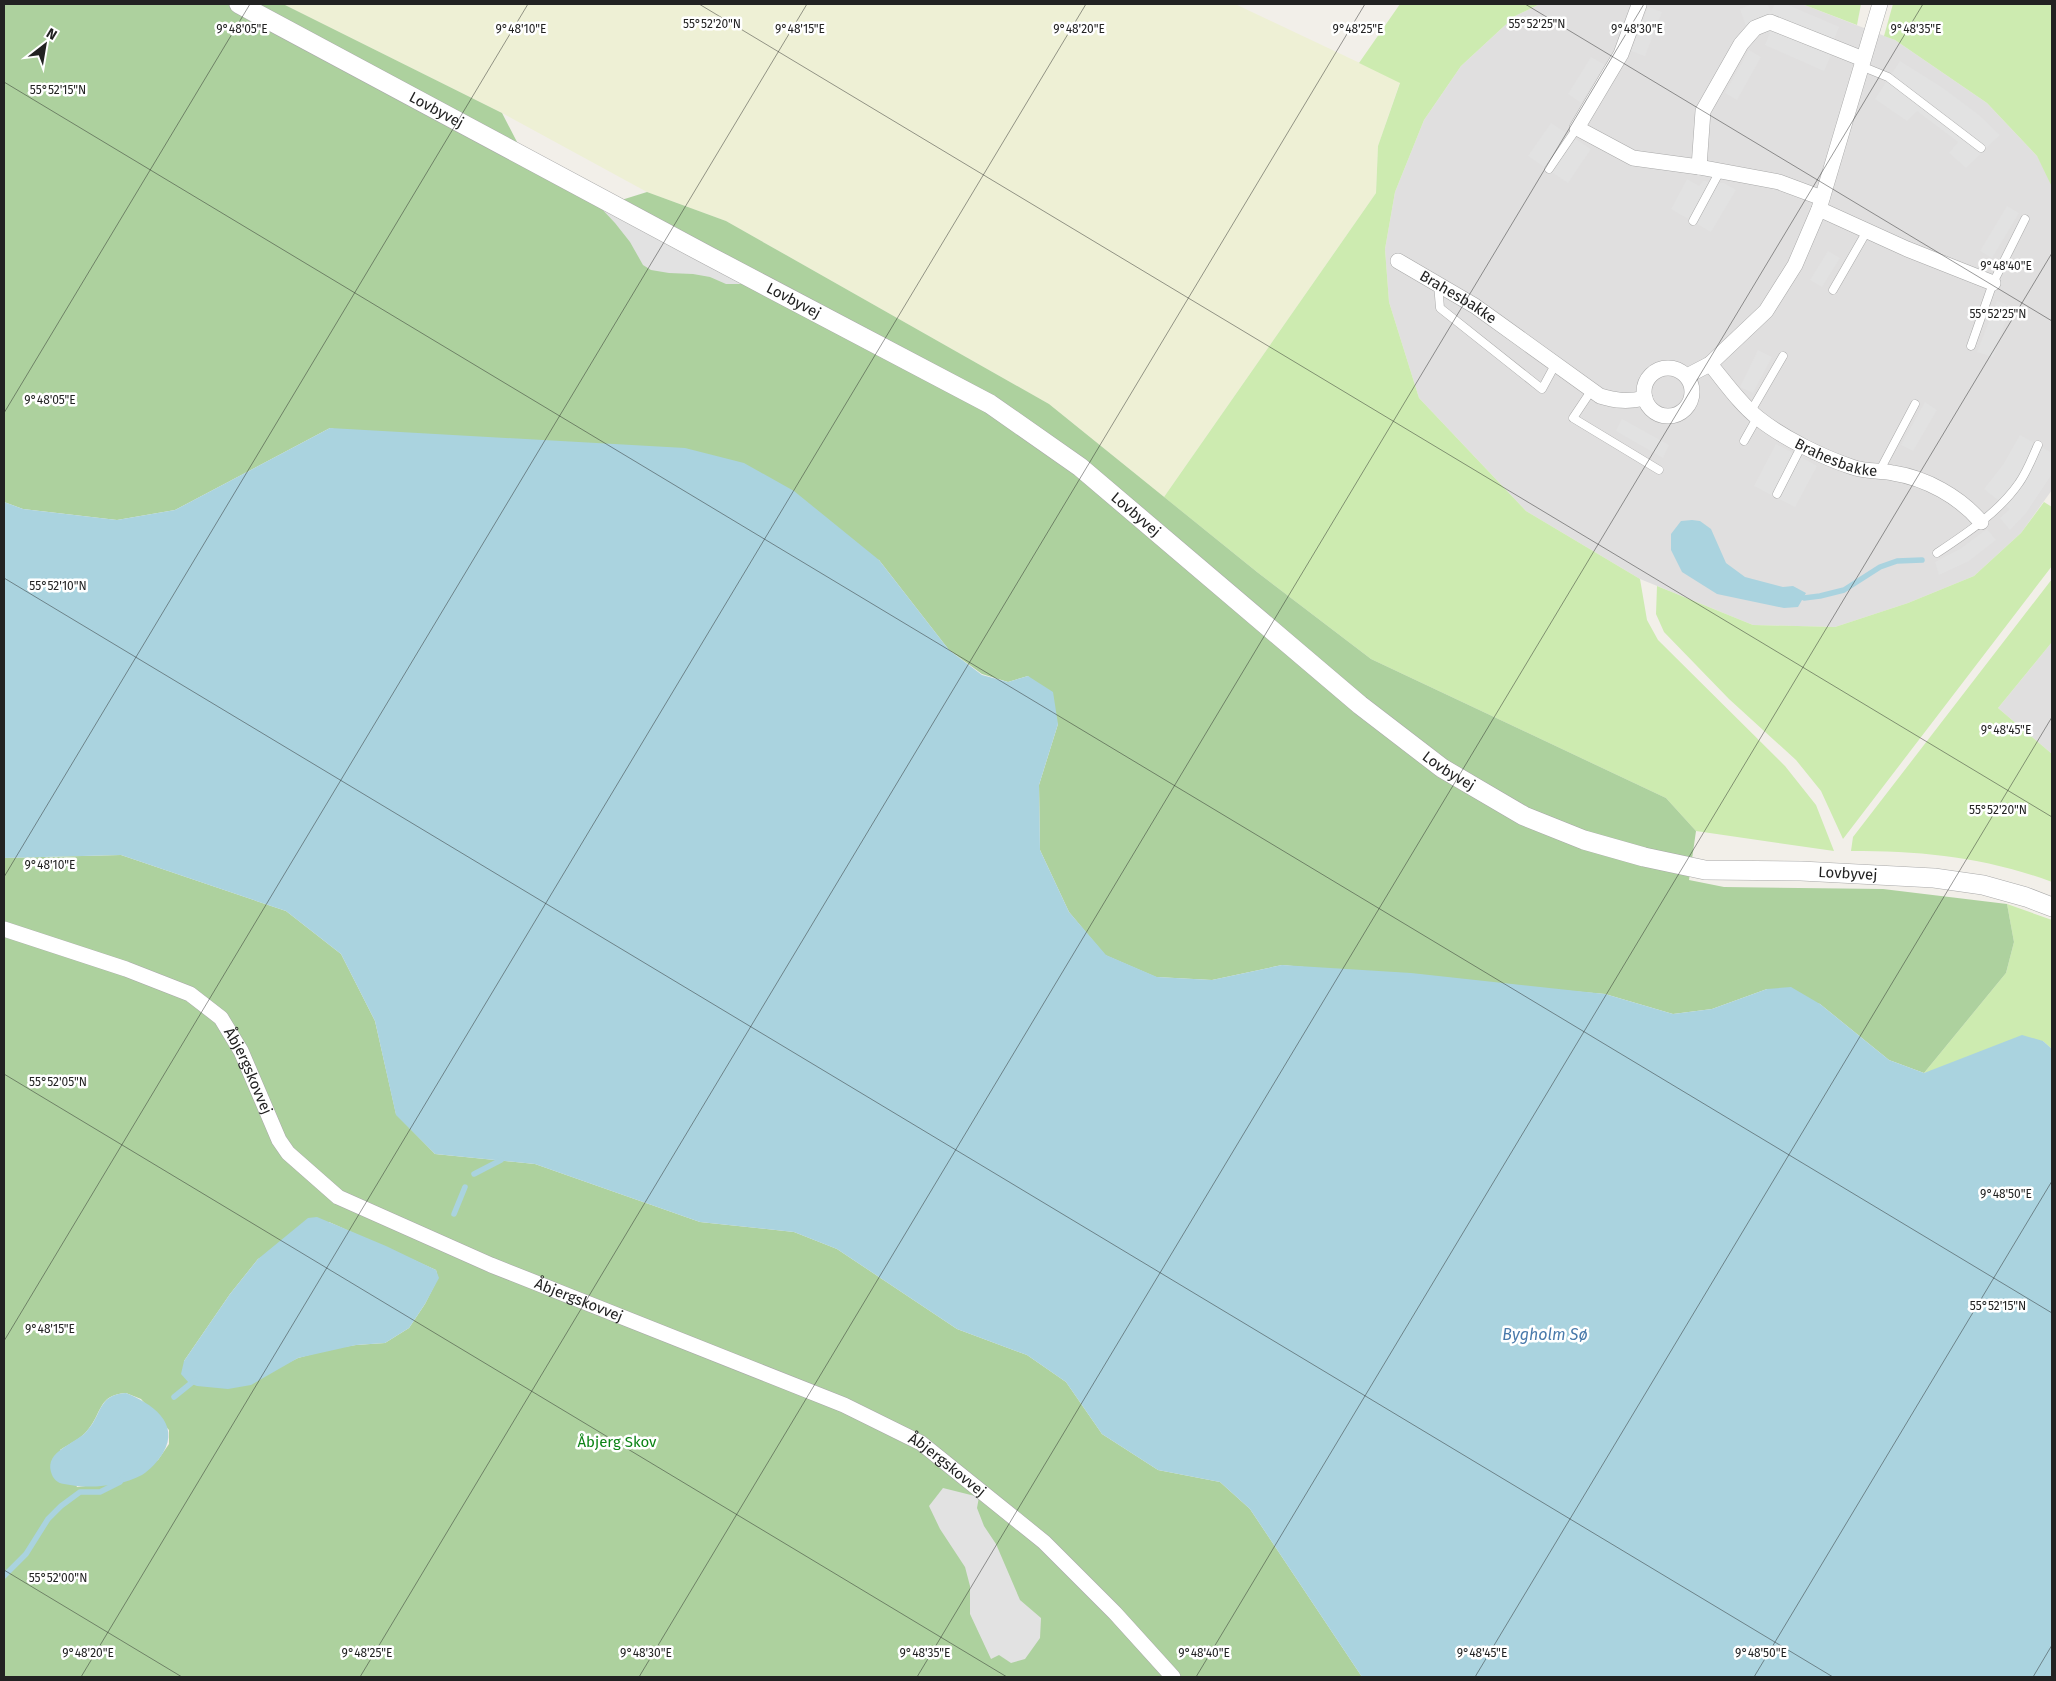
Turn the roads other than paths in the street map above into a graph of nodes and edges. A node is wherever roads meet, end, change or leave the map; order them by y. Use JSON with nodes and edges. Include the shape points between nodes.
{"nodes":[{"id":1,"x":239,"y":4,"type":"edge"},
{"id":2,"x":1880,"y":4,"type":"edge"},
{"id":3,"x":1639,"y":5,"type":"dead end"},
{"id":4,"x":1862,"y":62,"type":"junction"},
{"id":5,"x":1577,"y":128,"type":"junction"},
{"id":6,"x":1981,"y":148,"type":"dead end"},
{"id":7,"x":1699,"y":167,"type":"junction"},
{"id":8,"x":1549,"y":169,"type":"dead end"},
{"id":9,"x":1720,"y":171,"type":"junction"},
{"id":10,"x":1820,"y":204,"type":"junction"},
{"id":11,"x":2025,"y":219,"type":"dead end"},
{"id":12,"x":1693,"y":221,"type":"dead end"},
{"id":13,"x":1867,"y":231,"type":"junction"},
{"id":14,"x":1398,"y":261,"type":"dead end"},
{"id":15,"x":1993,"y":283,"type":"junction"},
{"id":16,"x":1438,"y":284,"type":"junction"},
{"id":17,"x":1833,"y":290,"type":"dead end"},
{"id":18,"x":1971,"y":346,"type":"dead end"},
{"id":19,"x":1783,"y":356,"type":"dead end"},
{"id":20,"x":1710,"y":364,"type":"junction"},
{"id":21,"x":1555,"y":365,"type":"junction"},
{"id":22,"x":1687,"y":376,"type":"junction"},
{"id":23,"x":1591,"y":391,"type":"junction"},
{"id":24,"x":1645,"y":398,"type":"junction"},
{"id":25,"x":1915,"y":404,"type":"dead end"},
{"id":26,"x":1754,"y":414,"type":"junction"},
{"id":27,"x":1744,"y":441,"type":"dead end"},
{"id":28,"x":1802,"y":445,"type":"junction"},
{"id":29,"x":2038,"y":445,"type":"dead end"},
{"id":30,"x":1659,"y":470,"type":"dead end"},
{"id":31,"x":1879,"y":472,"type":"junction"},
{"id":32,"x":1776,"y":494,"type":"dead end"},
{"id":33,"x":1981,"y":522,"type":"junction"},
{"id":34,"x":1937,"y":553,"type":"dead end"},
{"id":35,"x":2052,"y":907,"type":"edge"},
{"id":36,"x":4,"y":929,"type":"edge"},
{"id":37,"x":1173,"y":1677,"type":"edge"}],
"edges":[{"from":1,"to":35,"type":"street","name":"Lovbyvej","via":[[990,404],[1080,467],[1360,704],[1442,768],[1524,816],[1584,840],[1705,870],[1934,878],[1983,885]]},
{"from":2,"to":4,"type":"street"},
{"from":3,"to":5,"type":"street","via":[[1621,54]]},
{"from":4,"to":6,"type":"lane","via":[[1888,77]]},
{"from":4,"to":7,"type":"street","via":[[1770,22],[1755,28],[1741,44],[1703,112]]},
{"from":4,"to":10,"type":"street"},
{"from":5,"to":7,"type":"street","via":[[1633,158]]},
{"from":5,"to":8,"type":"lane"},
{"from":7,"to":9,"type":"street"},
{"from":9,"to":10,"type":"street","via":[[1779,182]]},
{"from":9,"to":12,"type":"lane"},
{"from":10,"to":13,"type":"street"},
{"from":10,"to":20,"type":"street","via":[[1795,265],[1766,311]]},
{"from":11,"to":15,"type":"lane"},
{"from":13,"to":15,"type":"street"},
{"from":13,"to":17,"type":"lane"},
{"from":14,"to":16,"type":"street","name":"Brahesbakke"},
{"from":15,"to":18,"type":"lane"},
{"from":16,"to":21,"type":"street","name":"Brahesbakke","via":[[1475,306]]},
{"from":16,"to":21,"type":"lane","via":[[1440,308],[1542,389]]},
{"from":19,"to":26,"type":"lane"},
{"from":20,"to":22,"type":"street"},
{"from":20,"to":26,"type":"street","name":"Brahesbakke"},
{"from":21,"to":23,"type":"street","name":"Brahesbakke"},
{"from":22,"to":24,"type":"street","via":[[1670,368],[1653,373],[1644,389]]},
{"from":22,"to":24,"type":"street","via":[[1693,393],[1685,410],[1661,415],[1648,406]]},
{"from":23,"to":24,"type":"street","name":"Brahesbakke","via":[[1627,402]]},
{"from":23,"to":30,"type":"lane","via":[[1573,418]]},
{"from":25,"to":31,"type":"lane"},
{"from":26,"to":27,"type":"lane"},
{"from":26,"to":28,"type":"street","name":"Brahesbakke"},
{"from":28,"to":31,"type":"street","name":"Brahesbakke","via":[[1850,466]]},
{"from":28,"to":32,"type":"lane"},
{"from":29,"to":33,"type":"lane","via":[[2020,482],[2008,498]]},
{"from":31,"to":33,"type":"street","name":"Brahesbakke","via":[[1894,473],[1937,488],[1963,503]]},
{"from":33,"to":34,"type":"lane"},
{"from":36,"to":37,"type":"street","name":"Åbjergskovvej","via":[[190,994],[221,1018],[241,1051],[279,1140],[288,1153],[338,1197],[491,1265],[844,1405],[922,1443],[1044,1542],[1115,1612]]}]}
